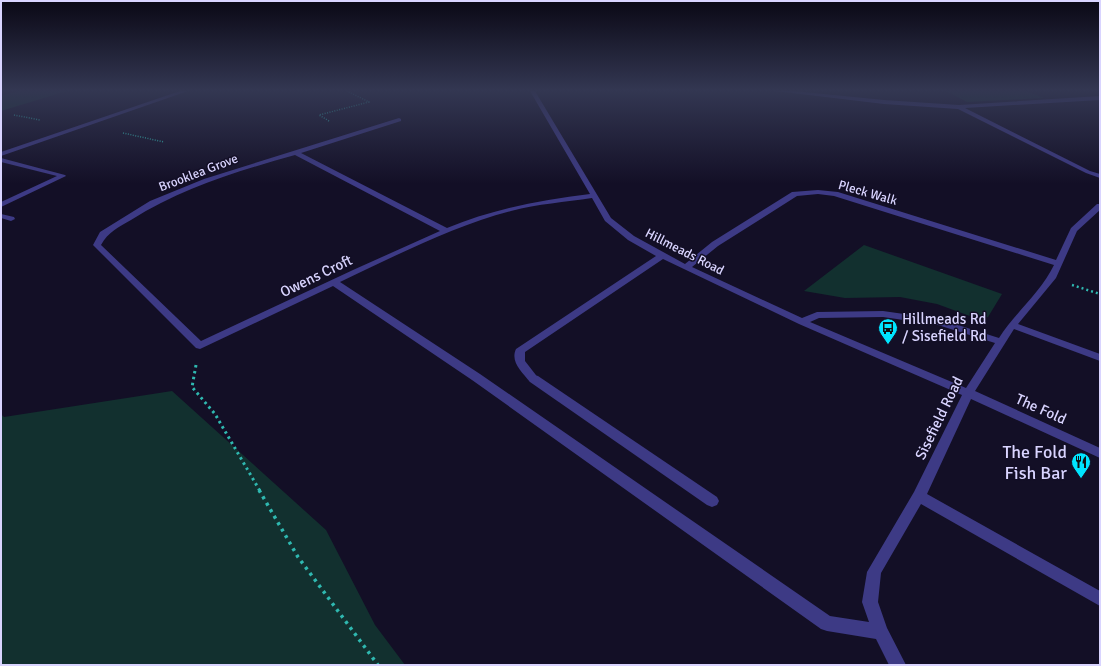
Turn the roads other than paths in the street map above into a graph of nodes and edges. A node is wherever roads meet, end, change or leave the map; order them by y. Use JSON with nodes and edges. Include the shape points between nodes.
{"nodes":[{"id":1,"x":96,"y":122,"type":"edge"},
{"id":2,"x":393,"y":122,"type":"edge"},
{"id":3,"x":550,"y":122,"type":"edge"},
{"id":4,"x":989,"y":122,"type":"edge"},
{"id":5,"x":296,"y":153,"type":"junction"},
{"id":6,"x":1,"y":154,"type":"edge"},
{"id":7,"x":1,"y":160,"type":"edge"},
{"id":8,"x":1100,"y":176,"type":"edge"},
{"id":9,"x":594,"y":196,"type":"junction"},
{"id":10,"x":1,"y":205,"type":"edge"},
{"id":11,"x":1100,"y":206,"type":"edge"},
{"id":12,"x":1,"y":216,"type":"edge"},
{"id":13,"x":11,"y":219,"type":"dead end"},
{"id":14,"x":446,"y":231,"type":"junction"},
{"id":15,"x":662,"y":256,"type":"junction"},
{"id":16,"x":1059,"y":264,"type":"junction"},
{"id":17,"x":685,"y":268,"type":"junction"},
{"id":18,"x":334,"y":282,"type":"junction"},
{"id":19,"x":802,"y":322,"type":"junction"},
{"id":20,"x":1012,"y":326,"type":"junction"},
{"id":21,"x":1001,"y":342,"type":"junction"},
{"id":22,"x":200,"y":346,"type":"joint"},
{"id":23,"x":1100,"y":358,"type":"edge"},
{"id":24,"x":968,"y":393,"type":"junction"},
{"id":25,"x":1100,"y":453,"type":"edge"},
{"id":26,"x":919,"y":496,"type":"junction"},
{"id":27,"x":712,"y":501,"type":"dead end"},
{"id":28,"x":1100,"y":599,"type":"edge"},
{"id":29,"x":881,"y":632,"type":"junction"},
{"id":30,"x":898,"y":665,"type":"edge"}],
"edges":[{"from":1,"to":6,"type":"street"},
{"from":2,"to":5,"type":"street"},
{"from":3,"to":9,"type":"street","name":"Hillmeads Road"},
{"from":4,"to":8,"type":"street"},
{"from":5,"to":14,"type":"street"},
{"from":5,"to":22,"type":"street","name":"Brooklea Grove","via":[[206,180],[153,203],[103,234],[97,245]]},
{"from":7,"to":10,"type":"street","via":[[63,176]]},
{"from":9,"to":14,"type":"street","name":"Owens Croft","via":[[526,205]]},
{"from":9,"to":15,"type":"street","name":"Hillmeads Road","via":[[608,219],[631,238]]},
{"from":11,"to":16,"type":"street","name":"Sisefield Road","via":[[1074,230]]},
{"from":12,"to":13,"type":"street"},
{"from":14,"to":18,"type":"street","name":"Owens Croft"},
{"from":15,"to":17,"type":"street","name":"Hillmeads Road"},
{"from":15,"to":27,"type":"street","via":[[520,351],[520,362],[534,379]]},
{"from":16,"to":17,"type":"street","name":"Pleck Walk","via":[[835,194],[818,192],[795,194],[715,244]]},
{"from":16,"to":20,"type":"street","name":"Sisefield Road","via":[[1052,278]]},
{"from":17,"to":19,"type":"street","name":"Hillmeads Road"},
{"from":18,"to":22,"type":"street","name":"Owens Croft"},
{"from":18,"to":29,"type":"street","via":[[476,377],[827,623]]},
{"from":19,"to":21,"type":"street","via":[[817,315],[883,314],[939,322]]},
{"from":19,"to":24,"type":"street","name":"Hillmeads Road"},
{"from":20,"to":21,"type":"street","name":"Sisefield Road"},
{"from":20,"to":23,"type":"street"},
{"from":21,"to":24,"type":"street","name":"Sisefield Road"},
{"from":24,"to":25,"type":"street","name":"The Fold"},
{"from":24,"to":26,"type":"street","name":"Sisefield Road"},
{"from":26,"to":28,"type":"street"},
{"from":26,"to":29,"type":"street","name":"Sisefield Road","via":[[874,572],[870,602]]},
{"from":29,"to":30,"type":"street","name":"Sisefield Road"}]}
